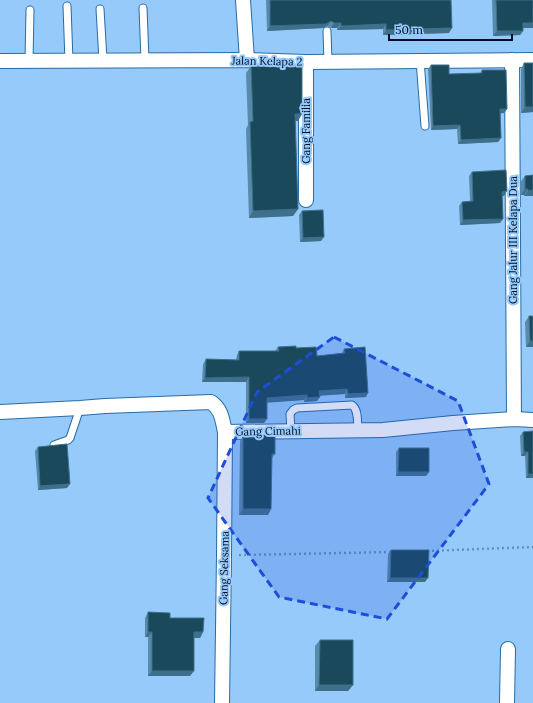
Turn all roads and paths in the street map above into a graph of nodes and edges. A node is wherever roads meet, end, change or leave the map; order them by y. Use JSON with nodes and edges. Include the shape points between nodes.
{"nodes":[{"id":1,"x":243,"y":0,"type":"edge"},
{"id":2,"x":67,"y":6,"type":"dead end"},
{"id":3,"x":142,"y":8,"type":"dead end"},
{"id":4,"x":100,"y":9,"type":"dead end"},
{"id":5,"x":30,"y":10,"type":"dead end"},
{"id":6,"x":327,"y":32,"type":"edge"},
{"id":7,"x":103,"y":60,"type":"junction"},
{"id":8,"x":145,"y":60,"type":"junction"},
{"id":9,"x":247,"y":60,"type":"junction"},
{"id":10,"x":420,"y":60,"type":"junction"},
{"id":11,"x":512,"y":60,"type":"junction"},
{"id":12,"x":533,"y":60,"type":"edge"},
{"id":13,"x":0,"y":61,"type":"edge"},
{"id":14,"x":30,"y":61,"type":"junction"},
{"id":15,"x":69,"y":61,"type":"junction"},
{"id":16,"x":306,"y":62,"type":"junction"},
{"id":17,"x":328,"y":62,"type":"junction"},
{"id":18,"x":425,"y":126,"type":"dead end"},
{"id":19,"x":306,"y":200,"type":"dead end"},
{"id":20,"x":80,"y":408,"type":"junction"},
{"id":21,"x":0,"y":412,"type":"edge"},
{"id":22,"x":514,"y":419,"type":"junction"},
{"id":23,"x":533,"y":420,"type":"edge"},
{"id":24,"x":290,"y":430,"type":"junction"},
{"id":25,"x":358,"y":430,"type":"junction"},
{"id":26,"x":225,"y":432,"type":"junction"},
{"id":27,"x":54,"y":445,"type":"edge"},
{"id":28,"x":533,"y":547,"type":"edge"},
{"id":29,"x":421,"y":551,"type":"edge"},
{"id":30,"x":398,"y":552,"type":"edge"},
{"id":31,"x":224,"y":556,"type":"junction"},
{"id":32,"x":508,"y":649,"type":"dead end"},
{"id":33,"x":222,"y":703,"type":"edge"},
{"id":34,"x":506,"y":703,"type":"edge"}],
"edges":[{"from":1,"to":9,"type":"street"},
{"from":2,"to":15,"type":"lane"},
{"from":3,"to":8,"type":"lane"},
{"from":4,"to":7,"type":"lane"},
{"from":5,"to":14,"type":"lane"},
{"from":6,"to":17,"type":"lane"},
{"from":7,"to":8,"type":"street","name":"Jalan Kelapa 2"},
{"from":7,"to":15,"type":"street","name":"Jalan Kelapa 2"},
{"from":8,"to":9,"type":"street","name":"Jalan Kelapa 2"},
{"from":9,"to":16,"type":"street","name":"Jalan Kelapa 2"},
{"from":10,"to":11,"type":"street","name":"Jalan Kelapa 2"},
{"from":10,"to":17,"type":"street","name":"Jalan Kelapa 2"},
{"from":10,"to":18,"type":"lane"},
{"from":11,"to":12,"type":"street","name":"Jalan Kelapa 2"},
{"from":11,"to":22,"type":"street","name":"Gang Jalur III Kelapa Dua"},
{"from":13,"to":14,"type":"street","name":"Jalan Kelapa 2"},
{"from":14,"to":15,"type":"street","name":"Jalan Kelapa 2"},
{"from":16,"to":17,"type":"street","name":"Jalan Kelapa 2"},
{"from":16,"to":19,"type":"street","name":"Gang Familia"},
{"from":20,"to":21,"type":"street","name":"Gang Cimahi"},
{"from":20,"to":26,"type":"street","name":"Gang Cimahi","via":[[211,402],[221,415]]},
{"from":20,"to":27,"type":"lane","via":[[70,438]]},
{"from":22,"to":23,"type":"street","name":"Gang Cimahi"},
{"from":22,"to":25,"type":"street","name":"Gang Cimahi"},
{"from":24,"to":25,"type":"street","name":"Gang Cimahi"},
{"from":24,"to":25,"type":"lane","via":[[290,414],[297,408],[352,405],[357,411]]},
{"from":24,"to":26,"type":"street","name":"Gang Cimahi"},
{"from":26,"to":31,"type":"street","name":"Gang Seksama"},
{"from":28,"to":29,"type":"path"},
{"from":30,"to":31,"type":"path"},
{"from":31,"to":33,"type":"street","name":"Gang Seksama"},
{"from":32,"to":34,"type":"street"}]}
